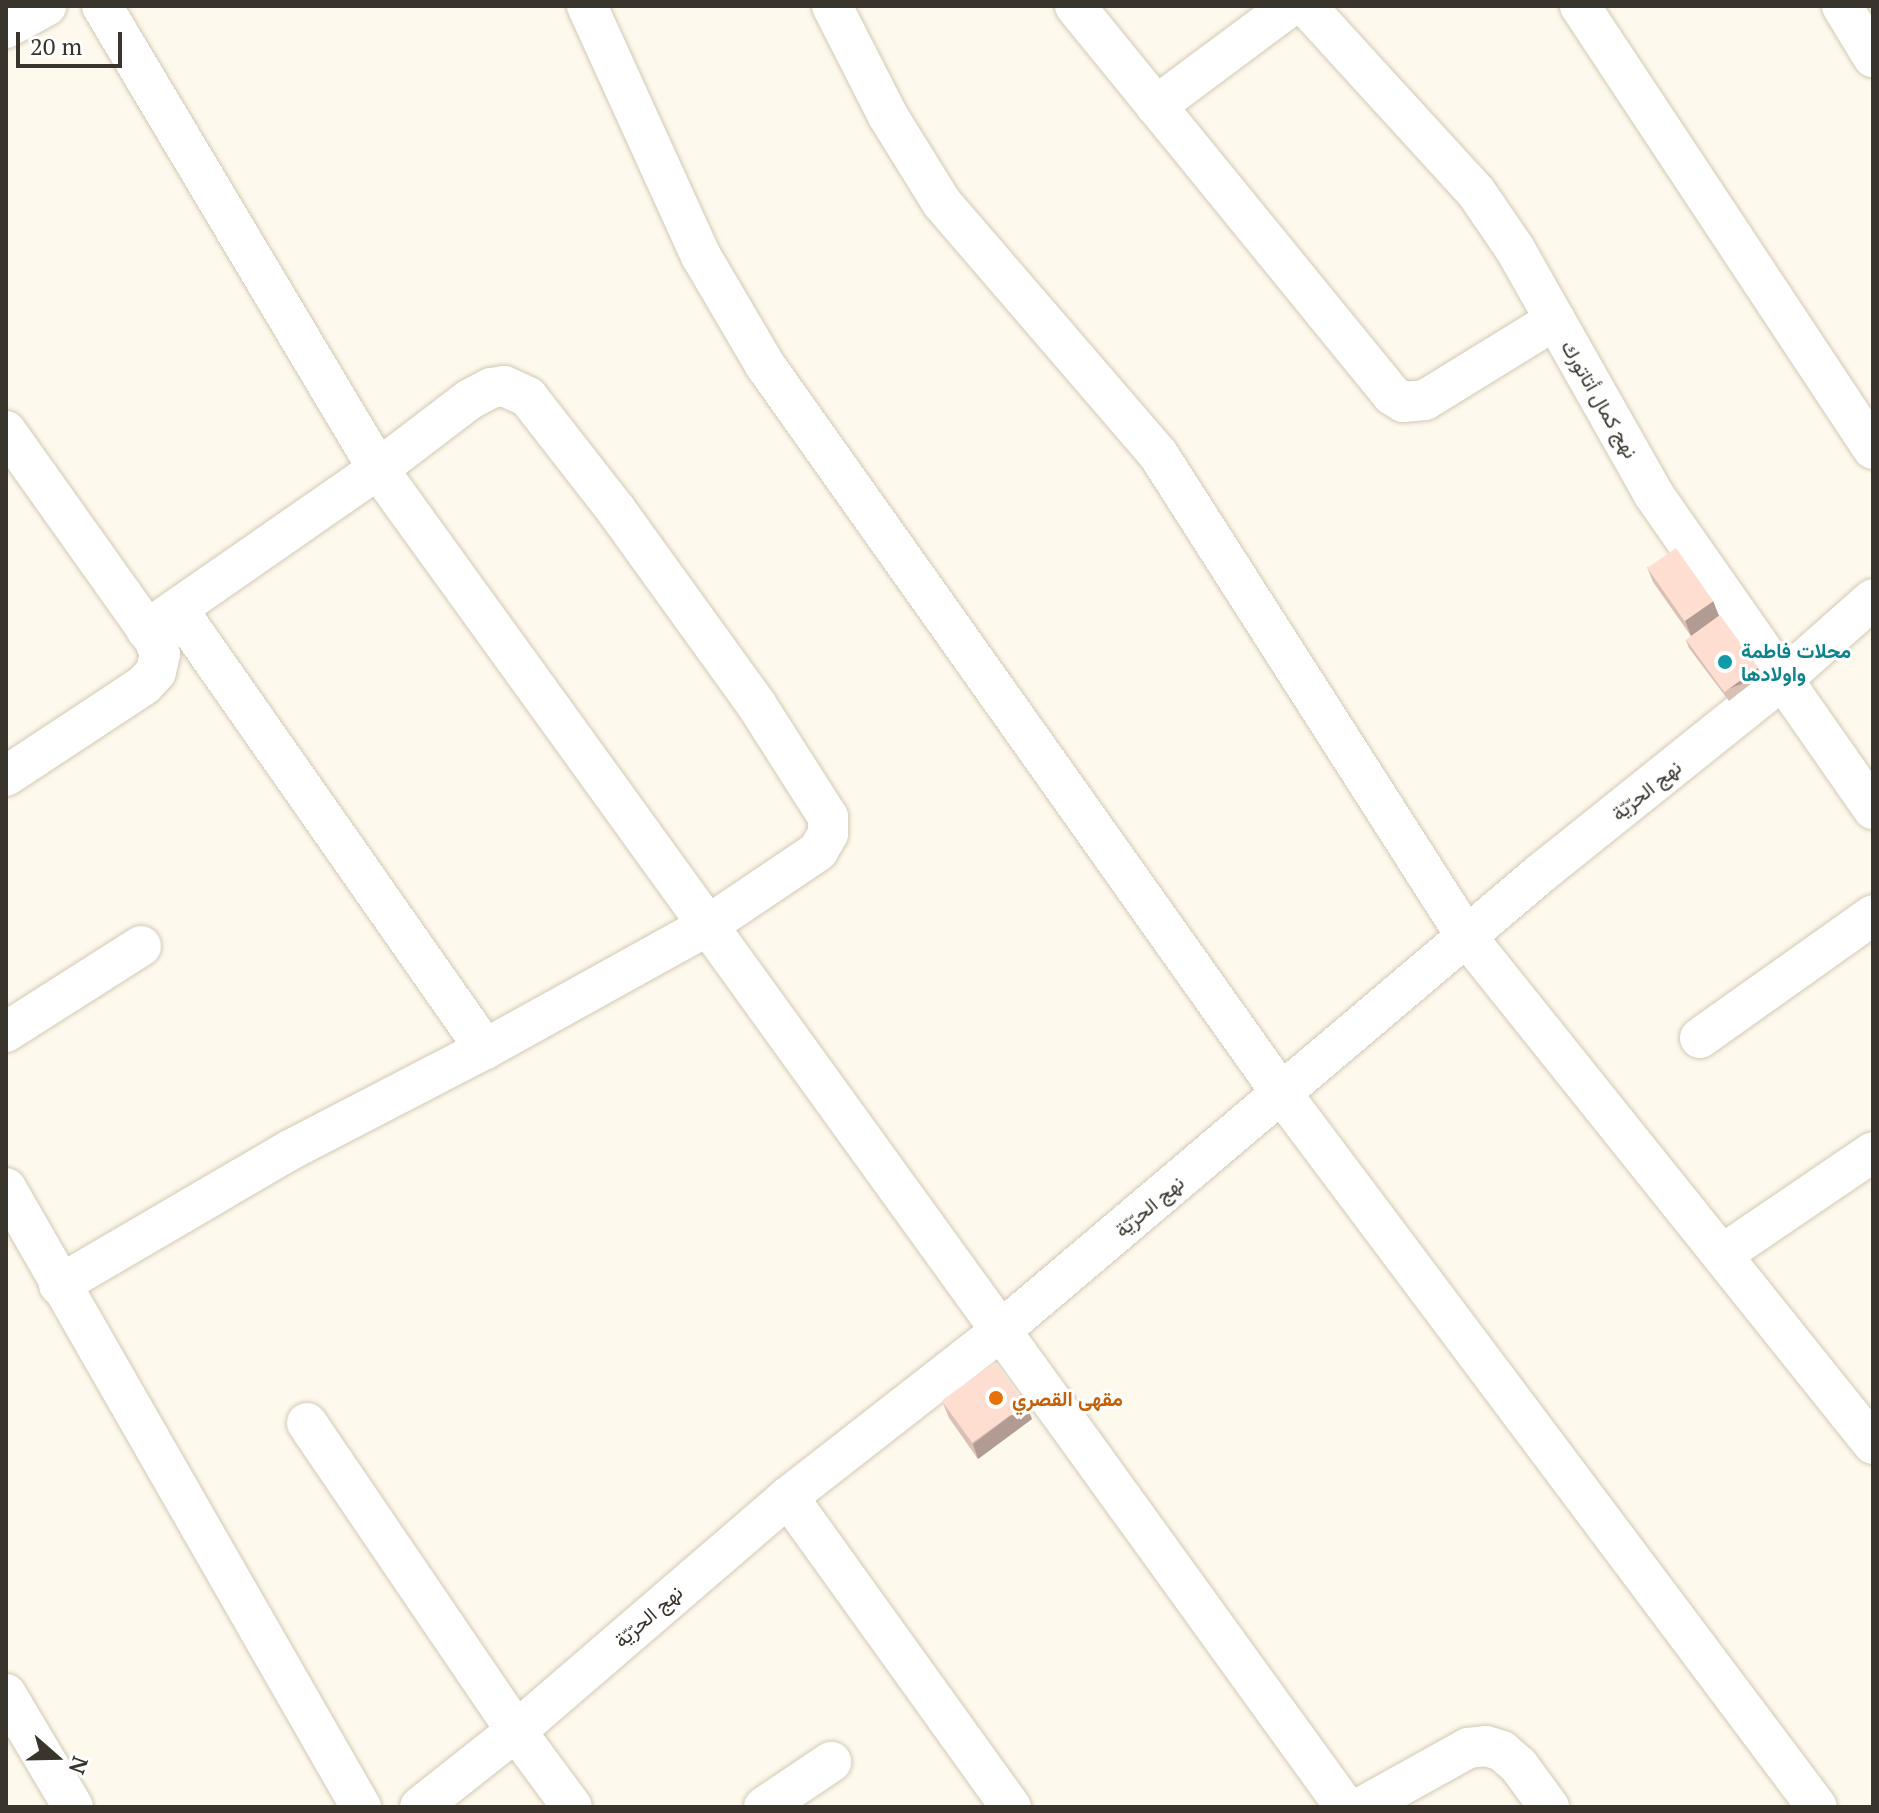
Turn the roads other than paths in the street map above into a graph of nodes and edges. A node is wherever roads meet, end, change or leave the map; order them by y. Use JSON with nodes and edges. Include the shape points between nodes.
{"nodes":[{"id":1,"x":46,"y":6,"type":"edge"},
{"id":2,"x":102,"y":6,"type":"edge"},
{"id":3,"x":587,"y":6,"type":"edge"},
{"id":4,"x":832,"y":6,"type":"edge"},
{"id":5,"x":1075,"y":6,"type":"edge"},
{"id":6,"x":1290,"y":6,"type":"edge"},
{"id":7,"x":1306,"y":6,"type":"edge"},
{"id":8,"x":1580,"y":6,"type":"edge"},
{"id":9,"x":1842,"y":6,"type":"edge"},
{"id":10,"x":6,"y":28,"type":"edge"},
{"id":11,"x":1873,"y":57,"type":"edge"},
{"id":12,"x":1156,"y":106,"type":"junction"},
{"id":13,"x":1555,"y":320,"type":"junction"},
{"id":14,"x":6,"y":431,"type":"edge"},
{"id":15,"x":1873,"y":449,"type":"edge"},
{"id":16,"x":378,"y":469,"type":"junction"},
{"id":17,"x":1873,"y":599,"type":"edge"},
{"id":18,"x":162,"y":620,"type":"junction"},
{"id":19,"x":1783,"y":679,"type":"junction"},
{"id":20,"x":6,"y":776,"type":"edge"},
{"id":21,"x":1873,"y":809,"type":"edge"},
{"id":22,"x":1873,"y":915,"type":"edge"},
{"id":23,"x":707,"y":926,"type":"junction"},
{"id":24,"x":1466,"y":936,"type":"junction"},
{"id":25,"x":141,"y":946,"type":"dead end"},
{"id":26,"x":6,"y":1032,"type":"edge"},
{"id":27,"x":1700,"y":1038,"type":"dead end"},
{"id":28,"x":485,"y":1049,"type":"junction"},
{"id":29,"x":1282,"y":1094,"type":"junction"},
{"id":30,"x":1873,"y":1152,"type":"edge"},
{"id":31,"x":6,"y":1188,"type":"edge"},
{"id":32,"x":1723,"y":1254,"type":"junction"},
{"id":33,"x":59,"y":1285,"type":"junction"},
{"id":34,"x":999,"y":1332,"type":"junction"},
{"id":35,"x":307,"y":1423,"type":"dead end"},
{"id":36,"x":1873,"y":1444,"type":"edge"},
{"id":37,"x":788,"y":1497,"type":"junction"},
{"id":38,"x":6,"y":1694,"type":"edge"},
{"id":39,"x":516,"y":1731,"type":"junction"},
{"id":40,"x":831,"y":1762,"type":"dead end"},
{"id":41,"x":73,"y":1807,"type":"edge"},
{"id":42,"x":361,"y":1807,"type":"edge"},
{"id":43,"x":420,"y":1807,"type":"edge"},
{"id":44,"x":572,"y":1807,"type":"edge"},
{"id":45,"x":764,"y":1807,"type":"edge"},
{"id":46,"x":1011,"y":1807,"type":"edge"},
{"id":47,"x":1345,"y":1807,"type":"edge"},
{"id":48,"x":1362,"y":1807,"type":"edge"},
{"id":49,"x":1549,"y":1807,"type":"edge"},
{"id":50,"x":1817,"y":1807,"type":"edge"}],
"edges":[{"from":1,"to":10,"type":"street"},
{"from":2,"to":16,"type":"street"},
{"from":3,"to":29,"type":"street","via":[[701,256],[765,365]]},
{"from":4,"to":24,"type":"street","via":[[888,116],[942,203],[1158,454]]},
{"from":5,"to":12,"type":"street"},
{"from":6,"to":12,"type":"street"},
{"from":7,"to":13,"type":"street","name":"نهج كمال أتاتورك","via":[[1476,192]]},
{"from":8,"to":15,"type":"street"},
{"from":9,"to":11,"type":"street"},
{"from":12,"to":13,"type":"street","via":[[1377,381],[1403,402],[1425,400]]},
{"from":13,"to":19,"type":"street","name":"نهج كمال أتاتورك","via":[[1654,495]]},
{"from":14,"to":18,"type":"street"},
{"from":16,"to":18,"type":"street"},
{"from":16,"to":23,"type":"street"},
{"from":16,"to":23,"type":"street","via":[[470,399],[491,388],[516,391],[528,397],[691,613],[828,817],[828,834],[818,851]]},
{"from":17,"to":19,"type":"street","name":"نهج الحرّيّة"},
{"from":18,"to":20,"type":"street","via":[[153,676]]},
{"from":18,"to":28,"type":"street"},
{"from":19,"to":21,"type":"street","name":"نهج كمال أتاتورك"},
{"from":19,"to":24,"type":"street","name":"نهج الحرّيّة"},
{"from":22,"to":27,"type":"street"},
{"from":23,"to":28,"type":"street"},
{"from":23,"to":34,"type":"street"},
{"from":24,"to":29,"type":"street","name":"نهج الحرّيّة"},
{"from":24,"to":32,"type":"street"},
{"from":25,"to":26,"type":"street"},
{"from":28,"to":33,"type":"street","via":[[290,1150]]},
{"from":29,"to":34,"type":"street","name":"نهج الحرّيّة"},
{"from":29,"to":50,"type":"street"},
{"from":30,"to":32,"type":"street"},
{"from":31,"to":33,"type":"street"},
{"from":32,"to":36,"type":"street"},
{"from":33,"to":42,"type":"street"},
{"from":34,"to":37,"type":"street","name":"نهج الحرّيّة"},
{"from":34,"to":47,"type":"street"},
{"from":35,"to":39,"type":"street"},
{"from":37,"to":39,"type":"street","name":"نهج الحرّيّة"},
{"from":37,"to":46,"type":"street"},
{"from":38,"to":41,"type":"street"},
{"from":39,"to":43,"type":"street","name":"نهج الحرّيّة"},
{"from":39,"to":44,"type":"street"},
{"from":40,"to":45,"type":"street"},
{"from":48,"to":49,"type":"street","via":[[1468,1748],[1486,1746],[1502,1751],[1519,1766]]}]}
